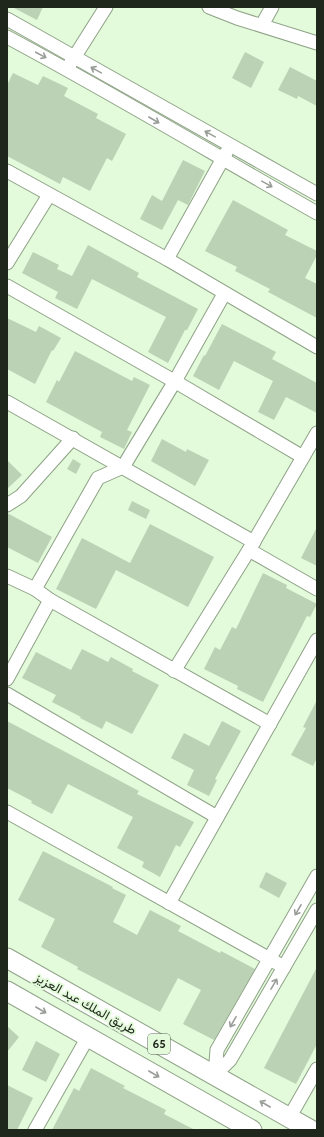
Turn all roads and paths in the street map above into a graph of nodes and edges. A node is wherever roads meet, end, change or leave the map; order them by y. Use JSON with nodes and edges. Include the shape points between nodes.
{"nodes":[{"id":1,"x":106,"y":7,"type":"edge"},
{"id":2,"x":208,"y":7,"type":"edge"},
{"id":3,"x":272,"y":7,"type":"edge"},
{"id":4,"x":7,"y":19,"type":"edge"},
{"id":5,"x":262,"y":25,"type":"junction"},
{"id":6,"x":7,"y":37,"type":"edge"},
{"id":7,"x":317,"y":43,"type":"edge"},
{"id":8,"x":74,"y":57,"type":"junction"},
{"id":9,"x":67,"y":69,"type":"junction"},
{"id":10,"x":231,"y":145,"type":"junction"},
{"id":11,"x":223,"y":160,"type":"junction"},
{"id":12,"x":7,"y":171,"type":"edge"},
{"id":13,"x":317,"y":194,"type":"edge"},
{"id":14,"x":49,"y":195,"type":"junction"},
{"id":15,"x":317,"y":213,"type":"edge"},
{"id":16,"x":167,"y":259,"type":"junction"},
{"id":17,"x":7,"y":263,"type":"edge"},
{"id":18,"x":7,"y":286,"type":"edge"},
{"id":19,"x":224,"y":294,"type":"junction"},
{"id":20,"x":317,"y":347,"type":"edge"},
{"id":21,"x":175,"y":381,"type":"junction"},
{"id":22,"x":7,"y":402,"type":"edge"},
{"id":23,"x":317,"y":434,"type":"edge"},
{"id":24,"x":73,"y":438,"type":"junction"},
{"id":25,"x":303,"y":457,"type":"junction"},
{"id":26,"x":123,"y":467,"type":"junction"},
{"id":27,"x":7,"y":505,"type":"edge"},
{"id":28,"x":252,"y":546,"type":"junction"},
{"id":29,"x":7,"y":576,"type":"edge"},
{"id":30,"x":35,"y":589,"type":"junction"},
{"id":31,"x":317,"y":589,"type":"edge"},
{"id":32,"x":50,"y":600,"type":"junction"},
{"id":33,"x":317,"y":640,"type":"edge"},
{"id":34,"x":174,"y":671,"type":"junction"},
{"id":35,"x":7,"y":679,"type":"edge"},
{"id":36,"x":7,"y":694,"type":"edge"},
{"id":37,"x":270,"y":724,"type":"junction"},
{"id":38,"x":7,"y":812,"type":"edge"},
{"id":39,"x":217,"y":818,"type":"junction"},
{"id":40,"x":317,"y":876,"type":"edge"},
{"id":41,"x":169,"y":903,"type":"junction"},
{"id":42,"x":316,"y":912,"type":"edge"},
{"id":43,"x":7,"y":958,"type":"edge"},
{"id":44,"x":269,"y":960,"type":"junction"},
{"id":45,"x":284,"y":967,"type":"junction"},
{"id":46,"x":7,"y":991,"type":"edge"},
{"id":47,"x":88,"y":1037,"type":"junction"},
{"id":48,"x":317,"y":1069,"type":"edge"},
{"id":49,"x":215,"y":1075,"type":"junction"},
{"id":50,"x":289,"y":1118,"type":"junction"},
{"id":51,"x":35,"y":1130,"type":"edge"},
{"id":52,"x":252,"y":1130,"type":"edge"},
{"id":53,"x":311,"y":1130,"type":"edge"}],
"edges":[{"from":1,"to":8,"type":"street"},
{"from":2,"to":5,"type":"street"},
{"from":3,"to":5,"type":"street"},
{"from":4,"to":8,"type":"street"},
{"from":5,"to":7,"type":"street"},
{"from":6,"to":9,"type":"street","one_way":true},
{"from":8,"to":9,"type":"street"},
{"from":10,"to":8,"type":"street","one_way":true},
{"from":9,"to":11,"type":"street","one_way":true},
{"from":10,"to":11,"type":"street"},
{"from":10,"to":13,"type":"street"},
{"from":11,"to":15,"type":"street","one_way":true},
{"from":11,"to":16,"type":"street"},
{"from":12,"to":14,"type":"street"},
{"from":14,"to":16,"type":"street"},
{"from":14,"to":17,"type":"street"},
{"from":16,"to":19,"type":"street"},
{"from":18,"to":21,"type":"street"},
{"from":19,"to":20,"type":"street"},
{"from":19,"to":21,"type":"street"},
{"from":21,"to":25,"type":"street"},
{"from":21,"to":26,"type":"street"},
{"from":22,"to":24,"type":"street"},
{"from":23,"to":25,"type":"street"},
{"from":24,"to":26,"type":"street"},
{"from":24,"to":27,"type":"street","via":[[21,496]]},
{"from":25,"to":28,"type":"street"},
{"from":26,"to":28,"type":"street"},
{"from":26,"to":30,"type":"street","via":[[98,478]]},
{"from":28,"to":31,"type":"street"},
{"from":28,"to":34,"type":"street"},
{"from":29,"to":30,"type":"street"},
{"from":30,"to":32,"type":"street"},
{"from":32,"to":34,"type":"street"},
{"from":32,"to":35,"type":"street"},
{"from":33,"to":37,"type":"street"},
{"from":34,"to":37,"type":"street"},
{"from":36,"to":39,"type":"street"},
{"from":37,"to":39,"type":"street"},
{"from":38,"to":41,"type":"street"},
{"from":39,"to":41,"type":"street"},
{"from":40,"to":44,"type":"street","one_way":true},
{"from":41,"to":44,"type":"street"},
{"from":42,"to":45,"type":"street"},
{"from":43,"to":49,"type":"highway","name":"طريق الملك عبد العزيز","number":"65"},
{"from":44,"to":45,"type":"street"},
{"from":44,"to":49,"type":"street","one_way":true,"via":[[217,1050]]},
{"from":49,"to":45,"type":"street","one_way":true,"via":[[230,1060]]},
{"from":46,"to":47,"type":"highway","number":"65","one_way":true},
{"from":47,"to":51,"type":"street"},
{"from":47,"to":52,"type":"highway","number":"65","one_way":true},
{"from":48,"to":50,"type":"street"},
{"from":50,"to":49,"type":"highway","name":"طريق الملك عبد العزيز","number":"65","one_way":true},
{"from":50,"to":53,"type":"highway","name":"طريق الملك عبد العزيز","number":"65"}]}
